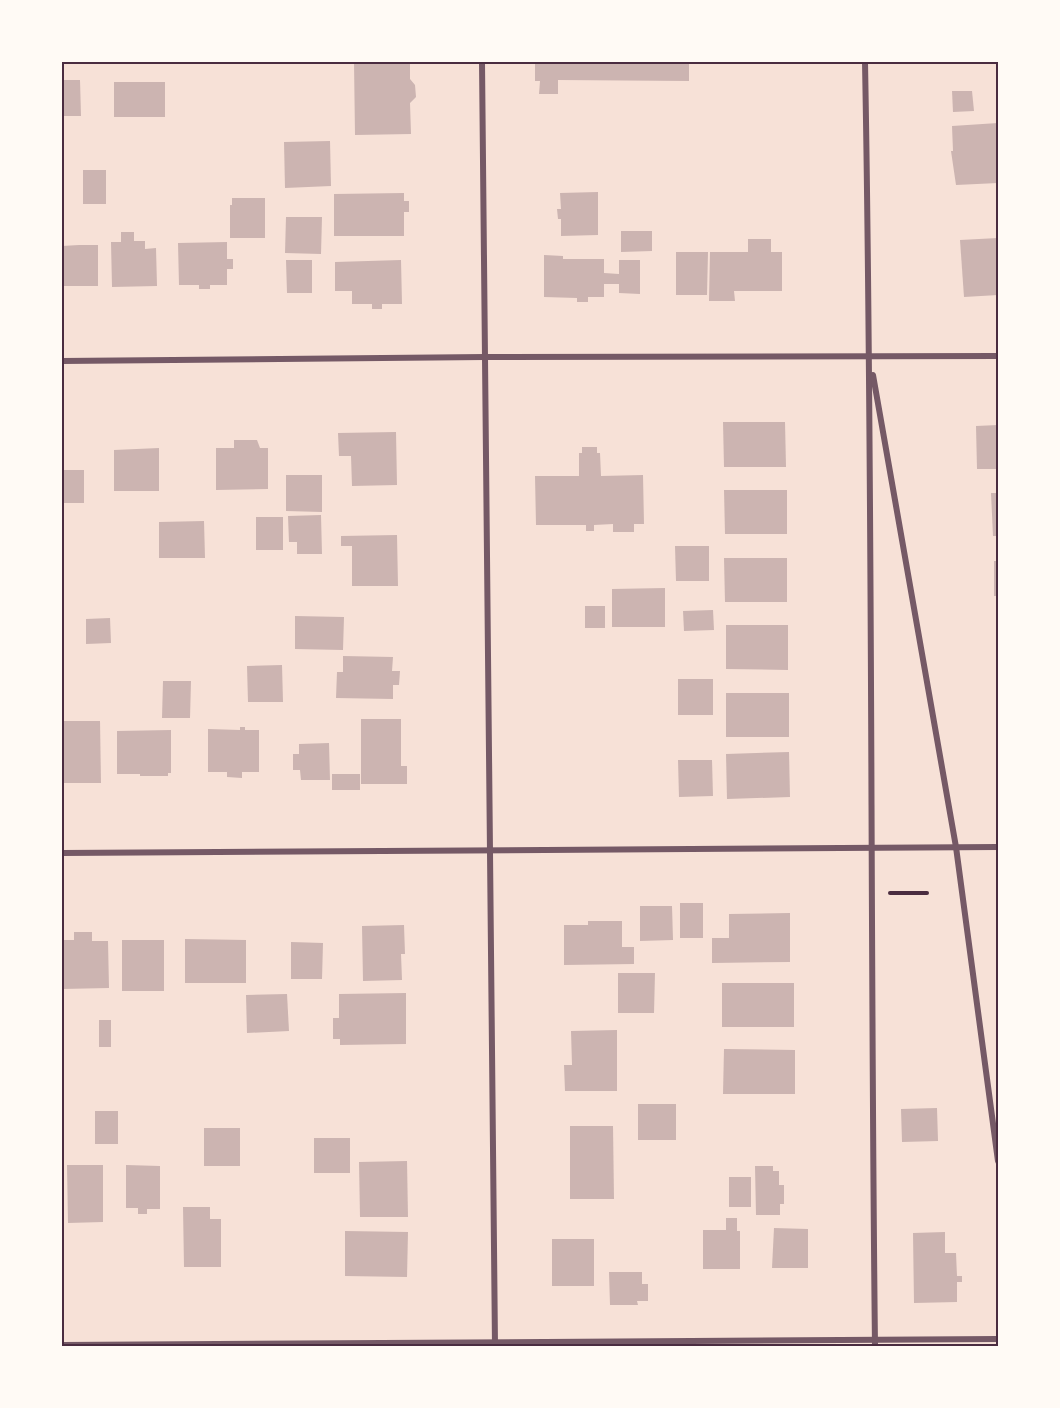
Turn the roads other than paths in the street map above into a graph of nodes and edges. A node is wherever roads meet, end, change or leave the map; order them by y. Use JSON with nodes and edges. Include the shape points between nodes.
{"nodes":[{"id":1,"x":482,"y":62,"type":"edge"},
{"id":2,"x":865,"y":62,"type":"edge"},
{"id":3,"x":999,"y":356,"type":"edge"},
{"id":4,"x":485,"y":357,"type":"junction"},
{"id":5,"x":870,"y":357,"type":"junction"},
{"id":6,"x":62,"y":361,"type":"edge"},
{"id":7,"x":871,"y":847,"type":"junction"},
{"id":8,"x":956,"y":847,"type":"junction"},
{"id":9,"x":999,"y":847,"type":"edge"},
{"id":10,"x":490,"y":849,"type":"junction"},
{"id":11,"x":62,"y":853,"type":"edge"},
{"id":12,"x":999,"y":1161,"type":"edge"},
{"id":13,"x":999,"y":1339,"type":"edge"},
{"id":14,"x":875,"y":1343,"type":"edge"},
{"id":15,"x":495,"y":1344,"type":"edge"},
{"id":16,"x":62,"y":1345,"type":"edge"}],
"edges":[{"from":1,"to":4,"type":"street"},
{"from":2,"to":5,"type":"street"},
{"from":3,"to":5,"type":"street"},
{"from":4,"to":5,"type":"street"},
{"from":4,"to":6,"type":"street"},
{"from":4,"to":10,"type":"street"},
{"from":5,"to":7,"type":"street"},
{"from":5,"to":8,"type":"street"},
{"from":7,"to":8,"type":"street"},
{"from":7,"to":10,"type":"street"},
{"from":7,"to":14,"type":"street"},
{"from":8,"to":9,"type":"street"},
{"from":8,"to":12,"type":"street"},
{"from":10,"to":11,"type":"street"},
{"from":10,"to":15,"type":"street"},
{"from":13,"to":14,"type":"street"},
{"from":14,"to":15,"type":"street"},
{"from":15,"to":16,"type":"street"}]}
